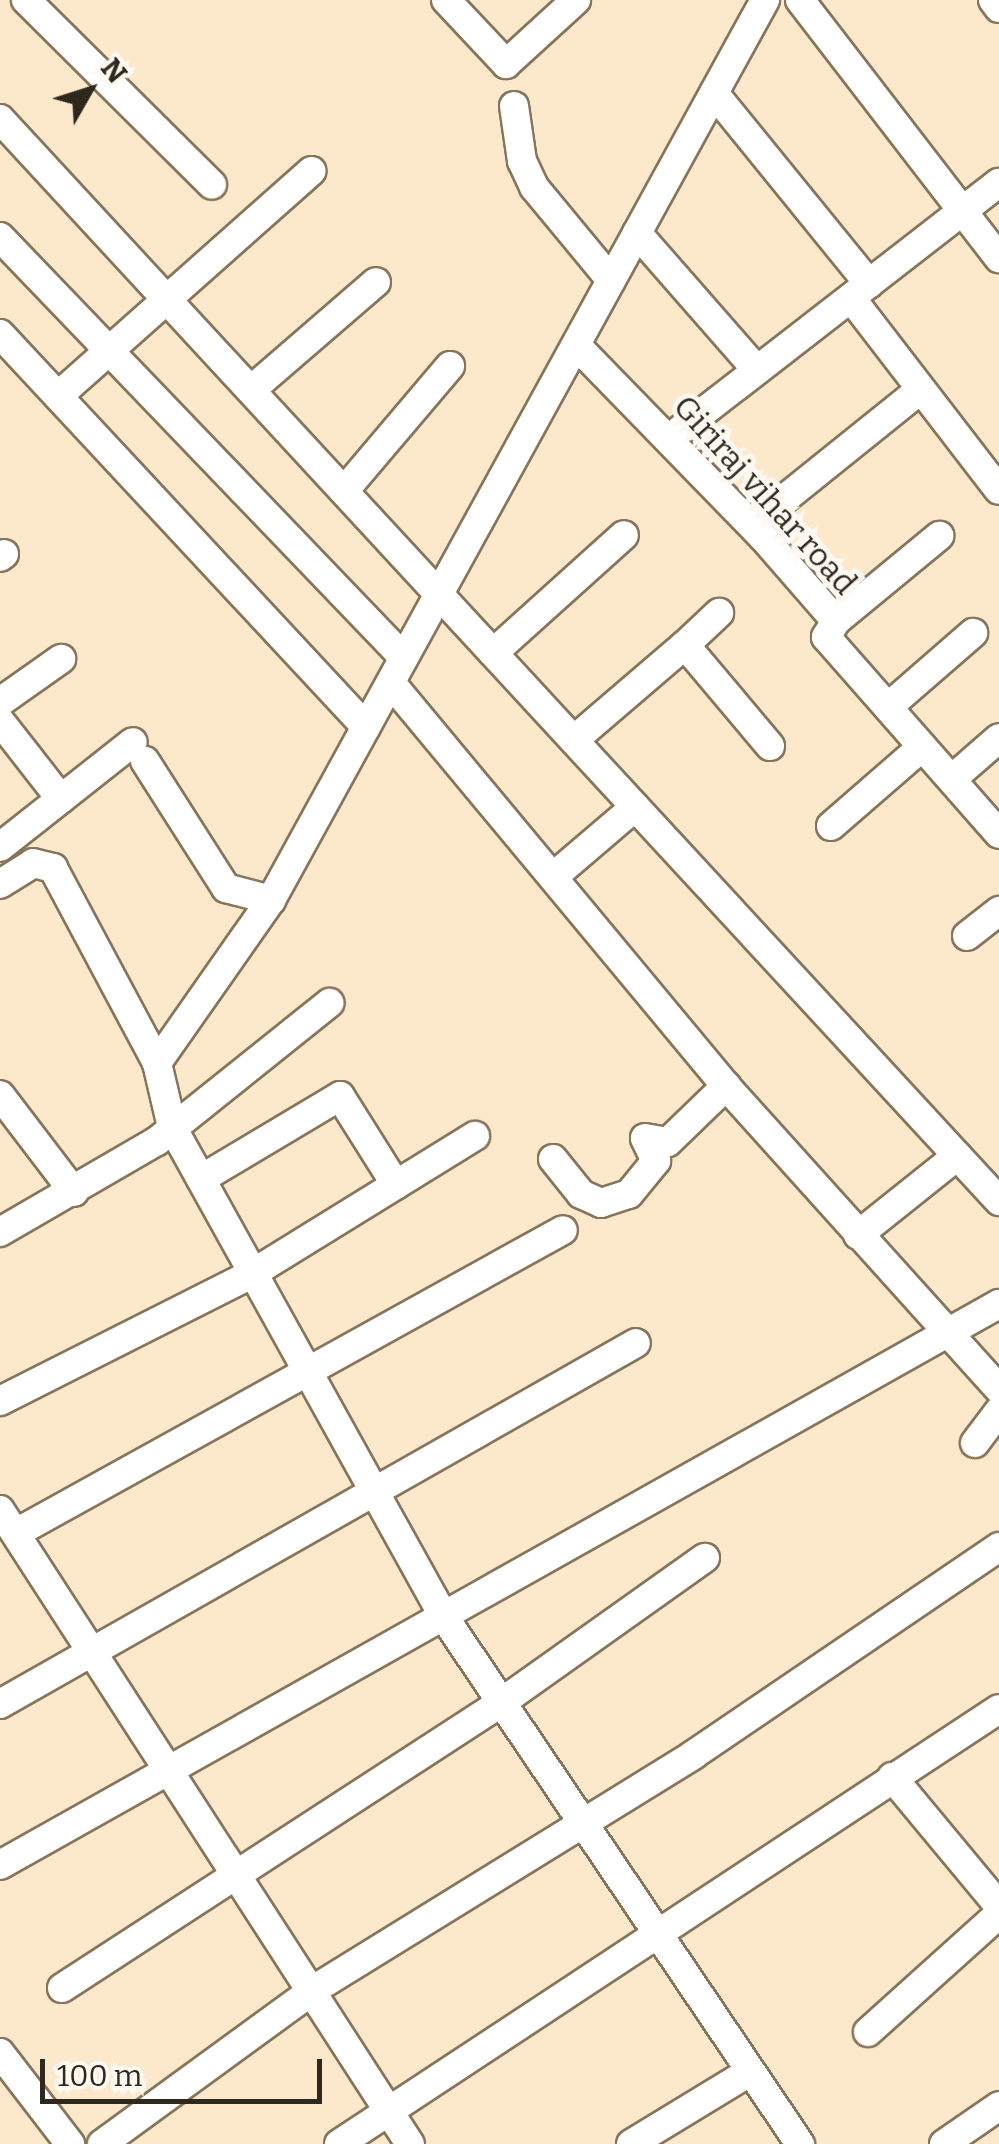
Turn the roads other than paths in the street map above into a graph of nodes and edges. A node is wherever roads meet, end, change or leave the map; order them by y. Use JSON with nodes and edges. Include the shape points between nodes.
{"nodes":[{"id":1,"x":26,"y":0,"type":"edge"},
{"id":2,"x":446,"y":0,"type":"edge"},
{"id":3,"x":576,"y":0,"type":"edge"},
{"id":4,"x":765,"y":0,"type":"edge"},
{"id":5,"x":800,"y":0,"type":"edge"},
{"id":6,"x":992,"y":0,"type":"edge"},
{"id":7,"x":999,"y":8,"type":"edge"},
{"id":8,"x":714,"y":93,"type":"junction"},
{"id":9,"x":514,"y":106,"type":"dead end"},
{"id":10,"x":0,"y":119,"type":"edge"},
{"id":11,"x":312,"y":171,"type":"dead end"},
{"id":12,"x":999,"y":183,"type":"edge"},
{"id":13,"x":212,"y":185,"type":"dead end"},
{"id":14,"x":963,"y":211,"type":"junction"},
{"id":15,"x":637,"y":234,"type":"junction"},
{"id":16,"x":0,"y":237,"type":"edge"},
{"id":17,"x":999,"y":258,"type":"edge"},
{"id":18,"x":611,"y":280,"type":"junction"},
{"id":19,"x":376,"y":282,"type":"dead end"},
{"id":20,"x":860,"y":291,"type":"junction"},
{"id":21,"x":167,"y":299,"type":"junction"},
{"id":22,"x":0,"y":334,"type":"edge"},
{"id":23,"x":576,"y":345,"type":"junction"},
{"id":24,"x":109,"y":350,"type":"junction"},
{"id":25,"x":450,"y":366,"type":"dead end"},
{"id":26,"x":757,"y":370,"type":"junction"},
{"id":27,"x":251,"y":390,"type":"junction"},
{"id":28,"x":920,"y":390,"type":"junction"},
{"id":29,"x":58,"y":396,"type":"junction"},
{"id":30,"x":670,"y":437,"type":"junction"},
{"id":31,"x":999,"y":490,"type":"edge"},
{"id":32,"x":344,"y":491,"type":"junction"},
{"id":33,"x":752,"y":525,"type":"junction"},
{"id":34,"x":624,"y":535,"type":"dead end"},
{"id":35,"x":939,"y":536,"type":"dead end"},
{"id":36,"x":440,"y":592,"type":"junction"},
{"id":37,"x":719,"y":613,"type":"dead end"},
{"id":38,"x":836,"y":621,"type":"junction"},
{"id":39,"x":973,"y":633,"type":"dead end"},
{"id":40,"x":685,"y":644,"type":"junction"},
{"id":41,"x":493,"y":653,"type":"junction"},
{"id":42,"x":61,"y":659,"type":"dead end"},
{"id":43,"x":398,"y":670,"type":"junction"},
{"id":44,"x":0,"y":702,"type":"edge"},
{"id":45,"x":888,"y":708,"type":"junction"},
{"id":46,"x":0,"y":721,"type":"edge"},
{"id":47,"x":366,"y":728,"type":"junction"},
{"id":48,"x":999,"y":738,"type":"edge"},
{"id":49,"x":574,"y":740,"type":"junction"},
{"id":50,"x":770,"y":746,"type":"dead end"},
{"id":51,"x":922,"y":747,"type":"junction"},
{"id":52,"x":952,"y":779,"type":"junction"},
{"id":53,"x":61,"y":798,"type":"junction"},
{"id":54,"x":635,"y":807,"type":"junction"},
{"id":55,"x":831,"y":826,"type":"dead end"},
{"id":56,"x":999,"y":834,"type":"edge"},
{"id":57,"x":0,"y":847,"type":"edge"},
{"id":58,"x":553,"y":878,"type":"junction"},
{"id":59,"x":0,"y":884,"type":"edge"},
{"id":60,"x":272,"y":900,"type":"junction"},
{"id":61,"x":999,"y":910,"type":"edge"},
{"id":62,"x":967,"y":936,"type":"dead end"},
{"id":63,"x":329,"y":1003,"type":"dead end"},
{"id":64,"x":157,"y":1063,"type":"junction"},
{"id":65,"x":726,"y":1086,"type":"junction"},
{"id":66,"x":0,"y":1095,"type":"edge"},
{"id":67,"x":172,"y":1127,"type":"junction"},
{"id":68,"x":475,"y":1136,"type":"dead end"},
{"id":69,"x":958,"y":1156,"type":"junction"},
{"id":70,"x":553,"y":1159,"type":"dead end"},
{"id":71,"x":201,"y":1179,"type":"junction"},
{"id":72,"x":396,"y":1185,"type":"junction"},
{"id":73,"x":74,"y":1192,"type":"junction"},
{"id":74,"x":999,"y":1201,"type":"edge"},
{"id":75,"x":1,"y":1229,"type":"edge"},
{"id":76,"x":563,"y":1230,"type":"dead end"},
{"id":77,"x":858,"y":1235,"type":"junction"},
{"id":78,"x":253,"y":1273,"type":"junction"},
{"id":79,"x":999,"y":1304,"type":"edge"},
{"id":80,"x":947,"y":1334,"type":"junction"},
{"id":81,"x":636,"y":1344,"type":"dead end"},
{"id":82,"x":308,"y":1372,"type":"junction"},
{"id":83,"x":999,"y":1389,"type":"edge"},
{"id":84,"x":0,"y":1401,"type":"edge"},
{"id":85,"x":999,"y":1411,"type":"edge"},
{"id":86,"x":975,"y":1443,"type":"dead end"},
{"id":87,"x":375,"y":1492,"type":"junction"},
{"id":88,"x":8,"y":1522,"type":"edge"},
{"id":89,"x":999,"y":1547,"type":"edge"},
{"id":90,"x":705,"y":1558,"type":"dead end"},
{"id":91,"x":444,"y":1617,"type":"junction"},
{"id":92,"x":94,"y":1651,"type":"junction"},
{"id":93,"x":502,"y":1702,"type":"junction"},
{"id":94,"x":0,"y":1704,"type":"edge"},
{"id":95,"x":999,"y":1710,"type":"edge"},
{"id":96,"x":173,"y":1770,"type":"junction"},
{"id":97,"x":892,"y":1777,"type":"junction"},
{"id":98,"x":581,"y":1819,"type":"junction"},
{"id":99,"x":0,"y":1865,"type":"edge"},
{"id":100,"x":236,"y":1870,"type":"junction"},
{"id":101,"x":999,"y":1906,"type":"edge"},
{"id":102,"x":999,"y":1914,"type":"edge"},
{"id":103,"x":659,"y":1934,"type":"junction"},
{"id":104,"x":62,"y":1988,"type":"dead end"},
{"id":105,"x":313,"y":1990,"type":"junction"},
{"id":106,"x":868,"y":2032,"type":"dead end"},
{"id":107,"x":0,"y":2053,"type":"edge"},
{"id":108,"x":751,"y":2071,"type":"junction"},
{"id":109,"x":999,"y":2106,"type":"edge"},
{"id":110,"x":388,"y":2112,"type":"junction"},
{"id":111,"x":70,"y":2144,"type":"edge"},
{"id":112,"x":102,"y":2144,"type":"edge"},
{"id":113,"x":339,"y":2144,"type":"edge"},
{"id":114,"x":410,"y":2144,"type":"edge"},
{"id":115,"x":630,"y":2144,"type":"edge"},
{"id":116,"x":800,"y":2144,"type":"edge"},
{"id":117,"x":944,"y":2144,"type":"edge"}],
"edges":[{"from":1,"to":13,"type":"street"},
{"from":2,"to":3,"type":"street","via":[[506,64]]},
{"from":4,"to":8,"type":"street"},
{"from":5,"to":14,"type":"street"},
{"from":6,"to":7,"type":"street"},
{"from":8,"to":15,"type":"street"},
{"from":8,"to":20,"type":"street"},
{"from":9,"to":18,"type":"street","via":[[522,160],[534,188]]},
{"from":10,"to":21,"type":"street"},
{"from":11,"to":21,"type":"street"},
{"from":12,"to":14,"type":"street"},
{"from":14,"to":17,"type":"street"},
{"from":14,"to":20,"type":"street"},
{"from":15,"to":18,"type":"street"},
{"from":15,"to":26,"type":"street"},
{"from":16,"to":24,"type":"street"},
{"from":18,"to":23,"type":"street"},
{"from":19,"to":27,"type":"street"},
{"from":20,"to":26,"type":"street"},
{"from":20,"to":28,"type":"street"},
{"from":21,"to":24,"type":"street"},
{"from":21,"to":27,"type":"street"},
{"from":22,"to":29,"type":"street"},
{"from":23,"to":30,"type":"street","name":"Giriraj vihar road"},
{"from":23,"to":36,"type":"street"},
{"from":24,"to":29,"type":"street"},
{"from":24,"to":43,"type":"street"},
{"from":25,"to":32,"type":"street"},
{"from":26,"to":30,"type":"street"},
{"from":27,"to":32,"type":"street"},
{"from":28,"to":31,"type":"street"},
{"from":28,"to":33,"type":"street"},
{"from":29,"to":47,"type":"street"},
{"from":30,"to":33,"type":"street","name":"Giriraj vihar road"},
{"from":32,"to":36,"type":"street"},
{"from":33,"to":38,"type":"street","name":"Giriraj vihar road"},
{"from":34,"to":41,"type":"street"},
{"from":35,"to":38,"type":"street"},
{"from":36,"to":41,"type":"street"},
{"from":36,"to":43,"type":"street"},
{"from":37,"to":40,"type":"street"},
{"from":38,"to":45,"type":"street","name":"Giriraj vihar road","via":[[826,637]]},
{"from":39,"to":45,"type":"street"},
{"from":40,"to":49,"type":"street"},
{"from":40,"to":50,"type":"street"},
{"from":41,"to":49,"type":"street"},
{"from":42,"to":44,"type":"street"},
{"from":43,"to":47,"type":"street"},
{"from":43,"to":58,"type":"street"},
{"from":45,"to":51,"type":"street","name":"Giriraj vihar road"},
{"from":46,"to":53,"type":"street"},
{"from":47,"to":60,"type":"street"},
{"from":48,"to":52,"type":"street"},
{"from":49,"to":54,"type":"street"},
{"from":51,"to":52,"type":"street","name":"Giriraj vihar road"},
{"from":51,"to":55,"type":"street"},
{"from":52,"to":56,"type":"street","name":"Giriraj vihar road"},
{"from":53,"to":57,"type":"street"},
{"from":53,"to":60,"type":"street","via":[[139,751],[226,888]]},
{"from":54,"to":58,"type":"street"},
{"from":54,"to":69,"type":"street"},
{"from":58,"to":65,"type":"street"},
{"from":59,"to":64,"type":"street","via":[[33,863],[53,868]]},
{"from":60,"to":64,"type":"street"},
{"from":61,"to":62,"type":"street"},
{"from":63,"to":67,"type":"street"},
{"from":64,"to":67,"type":"street"},
{"from":65,"to":70,"type":"street","via":[[668,1142],[646,1138],[656,1162],[628,1194],[601,1203],[581,1194]]},
{"from":65,"to":77,"type":"street"},
{"from":66,"to":73,"type":"street"},
{"from":67,"to":71,"type":"street"},
{"from":67,"to":73,"type":"street"},
{"from":68,"to":72,"type":"street"},
{"from":69,"to":74,"type":"street"},
{"from":69,"to":77,"type":"street"},
{"from":71,"to":72,"type":"street","via":[[340,1096]]},
{"from":71,"to":78,"type":"street"},
{"from":72,"to":78,"type":"street"},
{"from":73,"to":75,"type":"street"},
{"from":76,"to":82,"type":"street"},
{"from":77,"to":80,"type":"street"},
{"from":78,"to":82,"type":"street"},
{"from":78,"to":84,"type":"street"},
{"from":79,"to":80,"type":"street"},
{"from":80,"to":83,"type":"street"},
{"from":80,"to":91,"type":"street"},
{"from":81,"to":87,"type":"street"},
{"from":82,"to":87,"type":"street"},
{"from":82,"to":88,"type":"street"},
{"from":85,"to":86,"type":"street"},
{"from":87,"to":91,"type":"street"},
{"from":87,"to":92,"type":"street"},
{"from":88,"to":92,"type":"street"},
{"from":89,"to":98,"type":"street","via":[[693,1755]]},
{"from":90,"to":93,"type":"street"},
{"from":91,"to":93,"type":"street"},
{"from":91,"to":96,"type":"street"},
{"from":92,"to":94,"type":"street"},
{"from":92,"to":96,"type":"street"},
{"from":93,"to":98,"type":"street"},
{"from":93,"to":100,"type":"street"},
{"from":95,"to":97,"type":"street"},
{"from":96,"to":99,"type":"street"},
{"from":96,"to":100,"type":"street"},
{"from":97,"to":101,"type":"street"},
{"from":97,"to":103,"type":"street"},
{"from":98,"to":103,"type":"street"},
{"from":98,"to":105,"type":"street"},
{"from":100,"to":104,"type":"street"},
{"from":100,"to":105,"type":"street"},
{"from":102,"to":106,"type":"street"},
{"from":103,"to":108,"type":"street"},
{"from":103,"to":110,"type":"street"},
{"from":105,"to":110,"type":"street"},
{"from":105,"to":112,"type":"street"},
{"from":107,"to":111,"type":"street"},
{"from":108,"to":115,"type":"street"},
{"from":108,"to":116,"type":"street"},
{"from":109,"to":117,"type":"street"},
{"from":110,"to":113,"type":"street"},
{"from":110,"to":114,"type":"street"}]}
